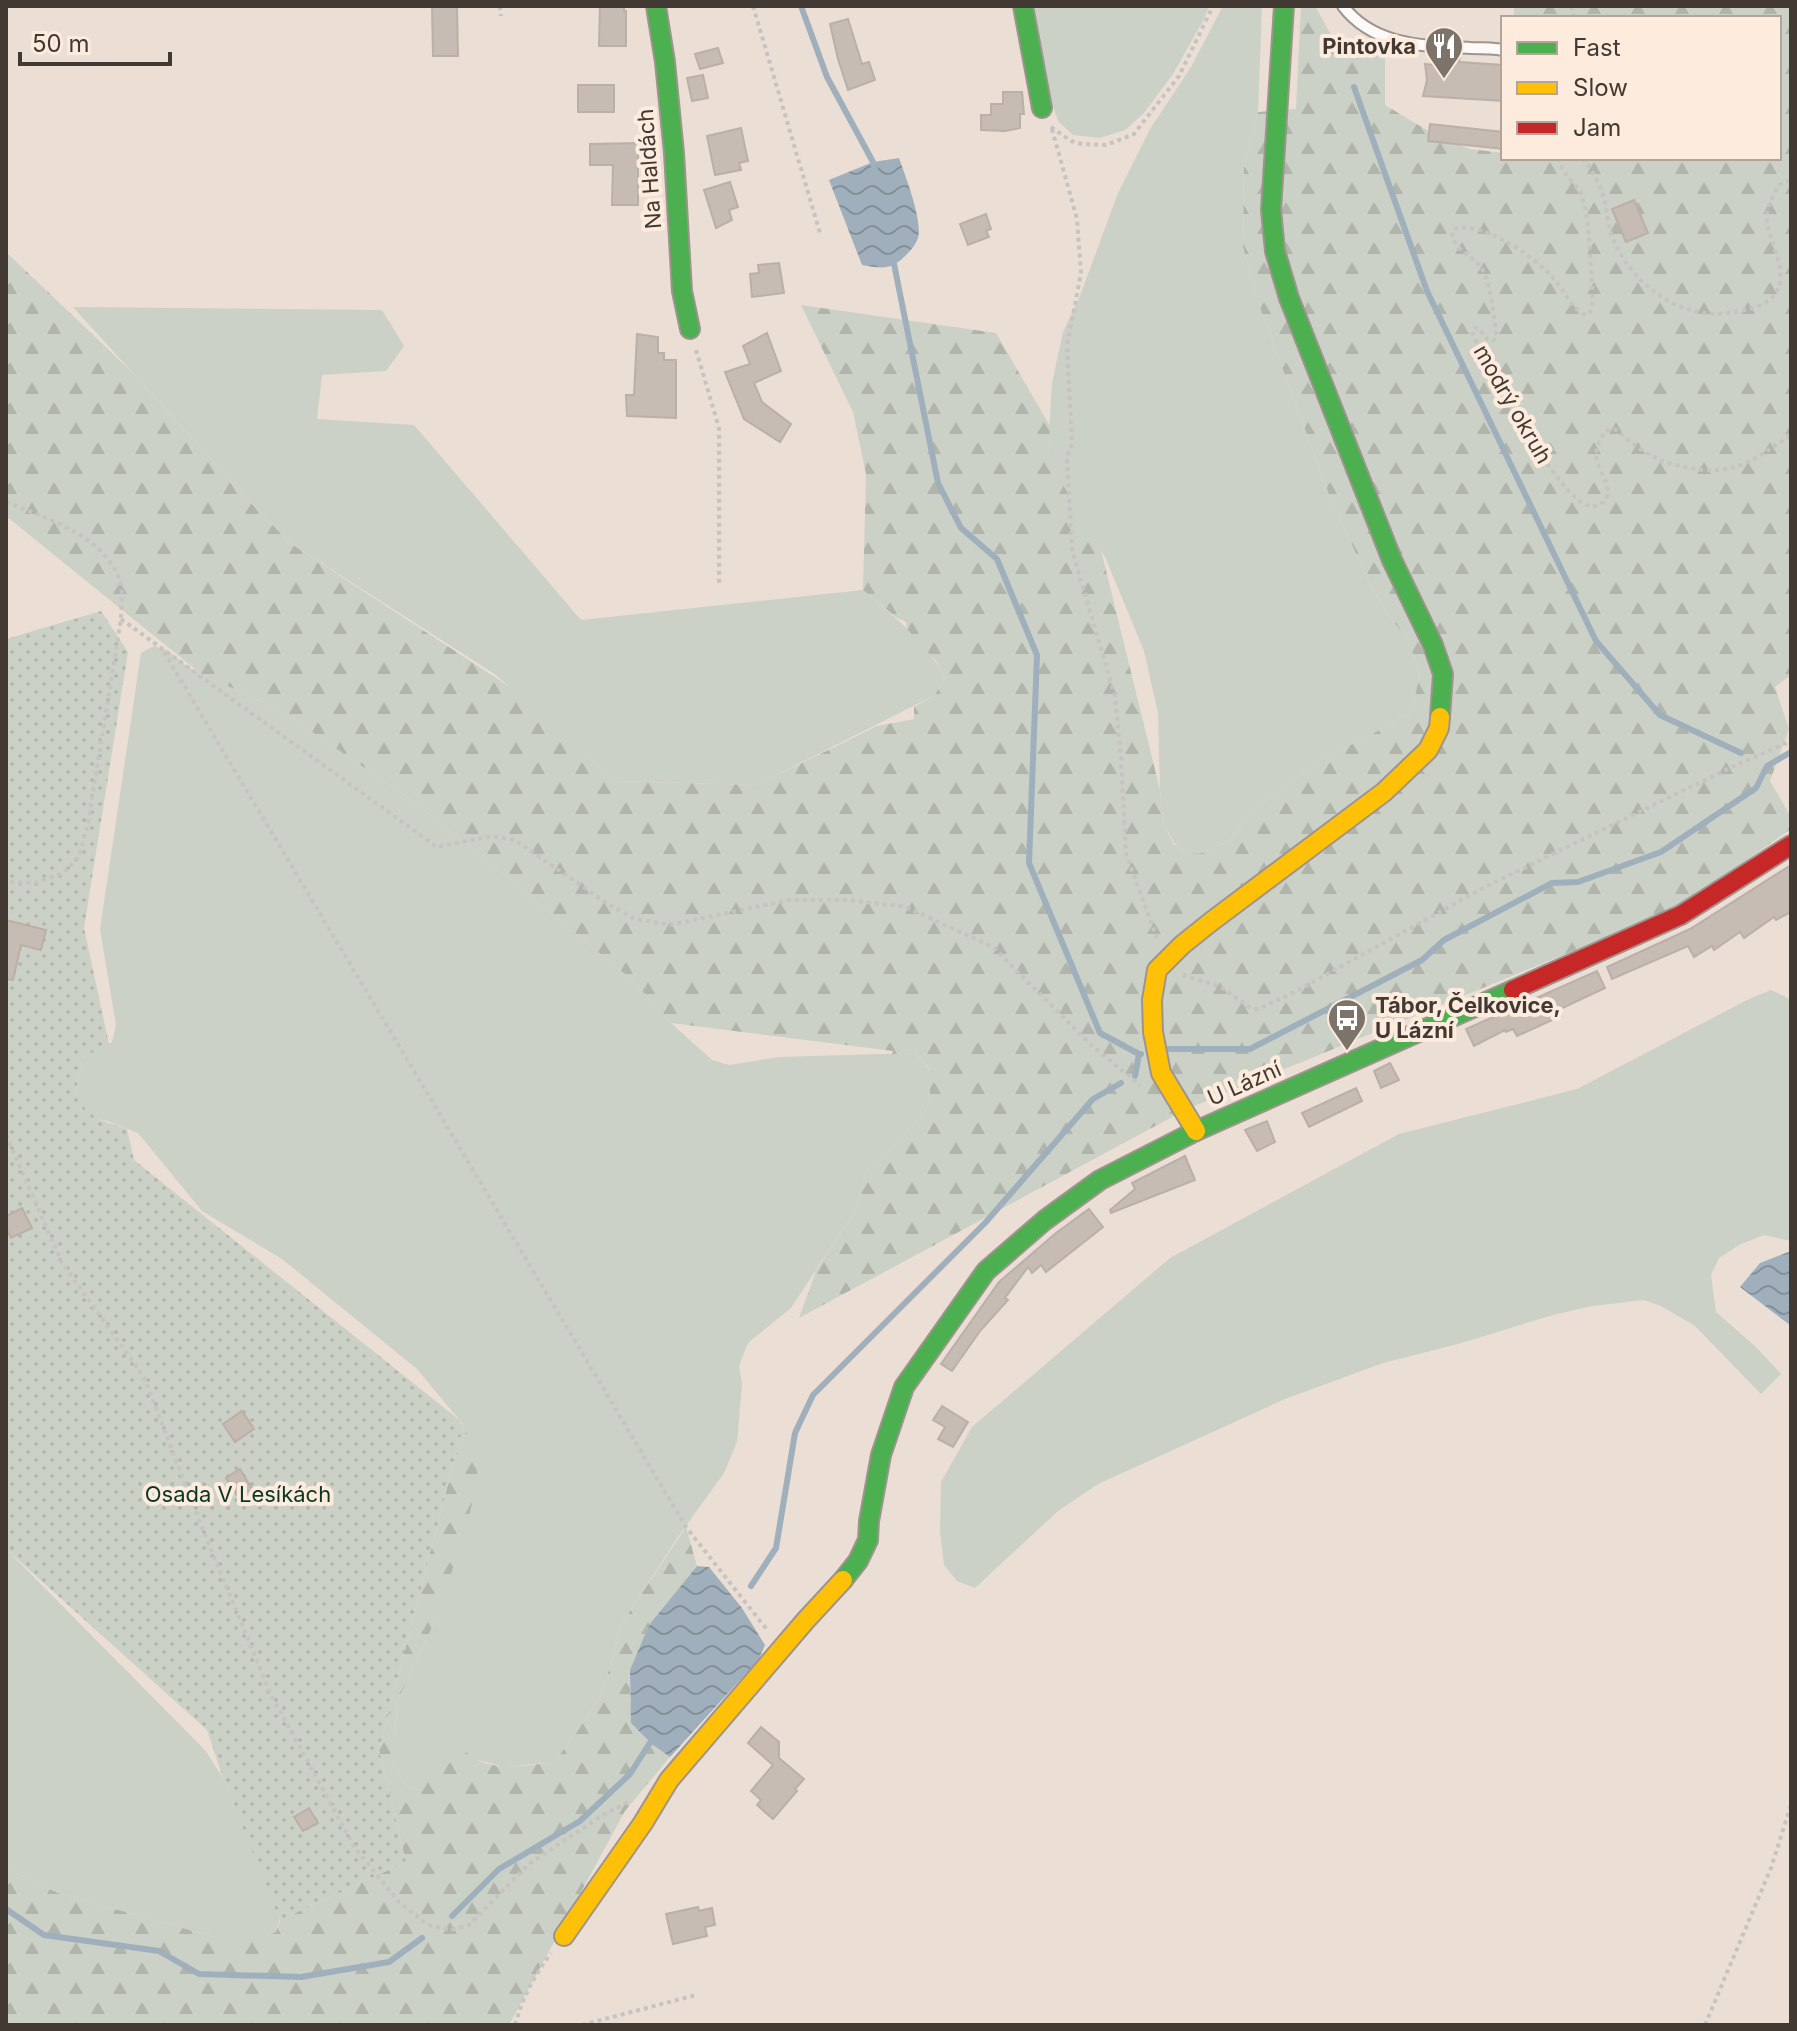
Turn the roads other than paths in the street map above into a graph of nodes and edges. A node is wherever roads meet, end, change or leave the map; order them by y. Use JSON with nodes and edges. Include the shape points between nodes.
{"nodes":[{"id":1,"x":656,"y":6,"type":"edge"},
{"id":2,"x":1023,"y":6,"type":"edge"},
{"id":3,"x":1284,"y":6,"type":"edge"},
{"id":4,"x":1343,"y":6,"type":"edge"},
{"id":5,"x":1501,"y":50,"type":"edge"},
{"id":6,"x":1042,"y":108,"type":"road end"},
{"id":7,"x":690,"y":329,"type":"road end"},
{"id":8,"x":1791,"y":845,"type":"edge"},
{"id":9,"x":1196,"y":1131,"type":"junction"},
{"id":10,"x":564,"y":1936,"type":"road end"}],
"edges":[{"from":1,"to":7,"type":"street","name":"Na Haldách"},
{"from":2,"to":6,"type":"street"},
{"from":3,"to":9,"type":"street","via":[[1271,210],[1275,251],[1392,560],[1443,674],[1439,728],[1428,750],[1384,792],[1161,965],[1152,1000],[1161,1073]]},
{"from":4,"to":5,"type":"lane","via":[[1377,34],[1402,42]]},
{"from":8,"to":9,"type":"street","name":"U Lázní","via":[[1681,915]]},
{"from":9,"to":10,"type":"street","name":"U Lázní","via":[[1100,1180],[986,1271],[904,1387],[881,1455],[868,1540],[858,1561],[669,1780]]}]}
